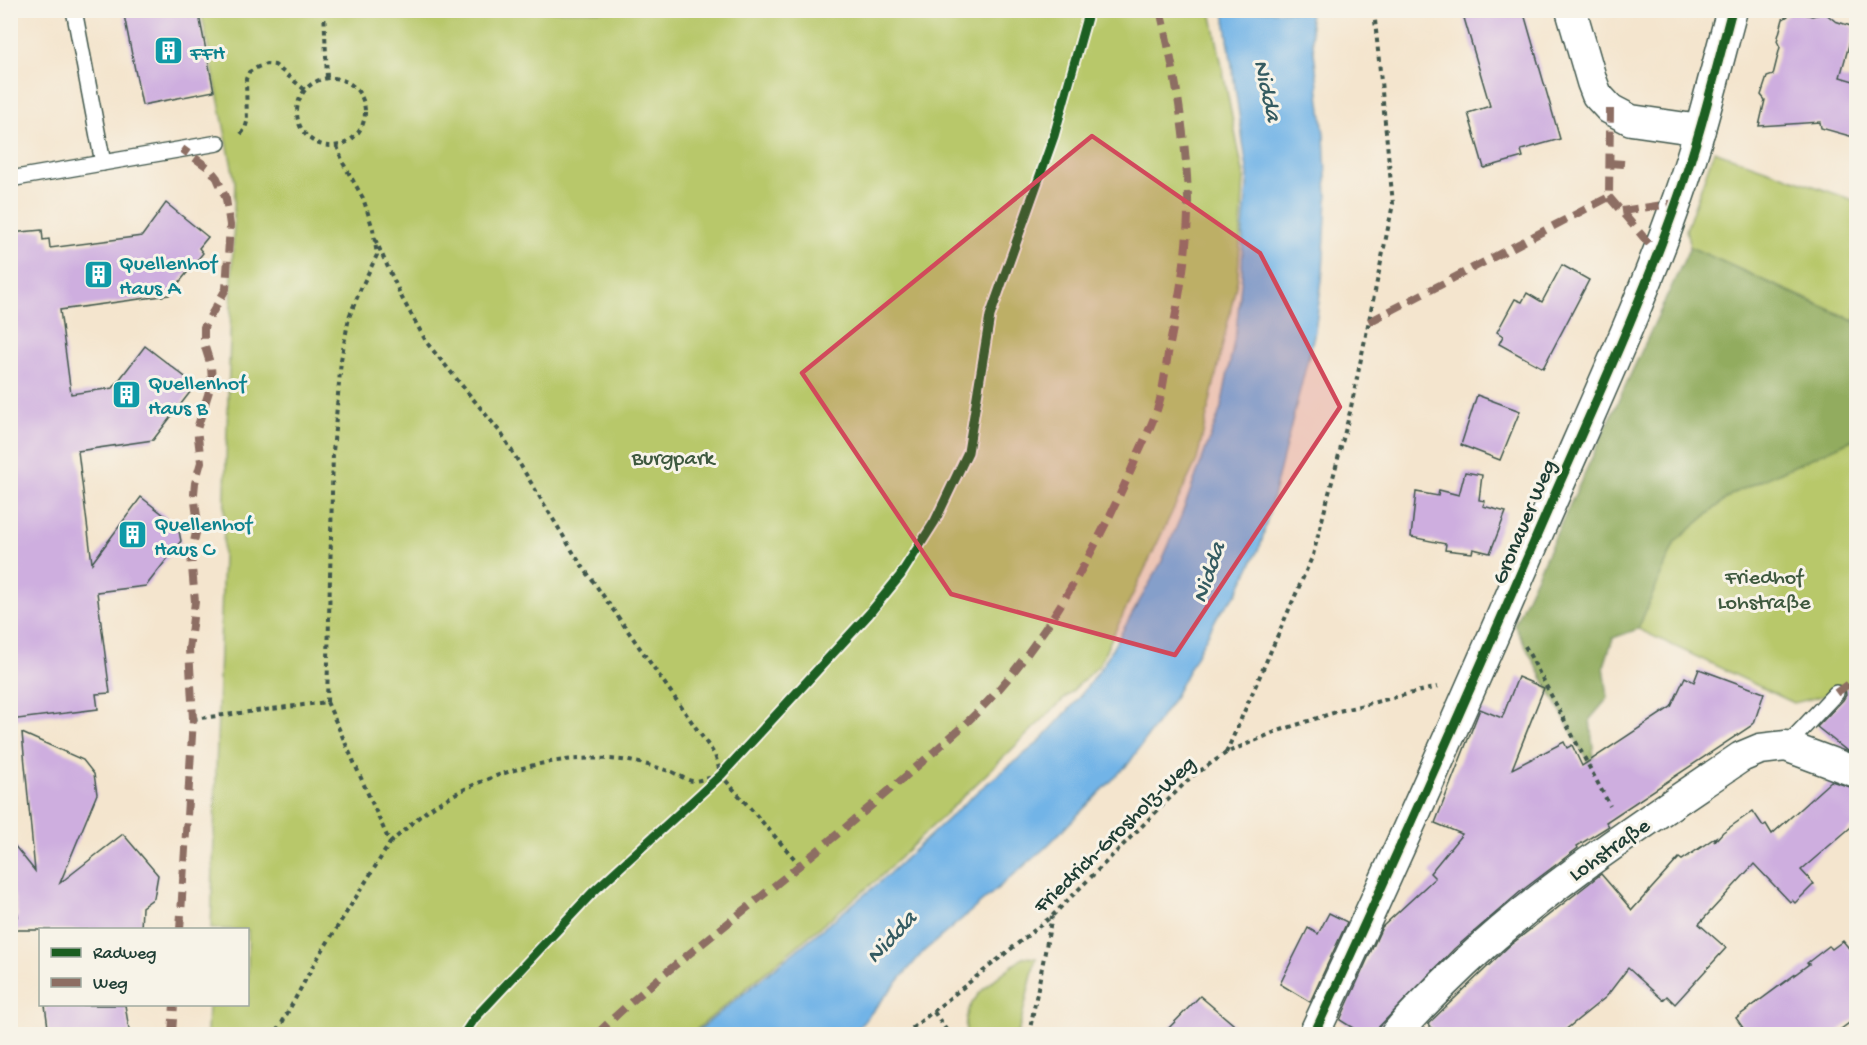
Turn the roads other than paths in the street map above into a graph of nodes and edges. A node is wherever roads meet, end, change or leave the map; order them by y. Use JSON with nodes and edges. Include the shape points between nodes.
{"nodes":[{"id":1,"x":74,"y":10,"type":"edge"},
{"id":2,"x":1571,"y":10,"type":"edge"},
{"id":3,"x":1732,"y":10,"type":"edge"},
{"id":4,"x":1700,"y":130,"type":"junction"},
{"id":5,"x":218,"y":143,"type":"road end"},
{"id":6,"x":103,"y":163,"type":"junction"},
{"id":7,"x":10,"y":179,"type":"edge"},
{"id":8,"x":1836,"y":693,"type":"dead end"},
{"id":9,"x":1786,"y":747,"type":"junction"},
{"id":10,"x":1857,"y":772,"type":"edge"},
{"id":11,"x":1314,"y":1035,"type":"edge"},
{"id":12,"x":1396,"y":1035,"type":"edge"}],
"edges":[{"from":1,"to":6,"type":"lane"},
{"from":2,"to":4,"type":"street","via":[[1597,95],[1610,109],[1631,120]]},
{"from":3,"to":4,"type":"street","name":"Gronauer Weg"},
{"from":4,"to":11,"type":"street","name":"Gronauer Weg","via":[[1641,294],[1372,911]]},
{"from":5,"to":6,"type":"lane"},
{"from":6,"to":7,"type":"lane"},
{"from":8,"to":9,"type":"lane"},
{"from":9,"to":10,"type":"street","name":"Lohstraße"},
{"from":9,"to":12,"type":"street","name":"Lohstraße","via":[[1760,749],[1741,757],[1534,902],[1441,985]]}]}
